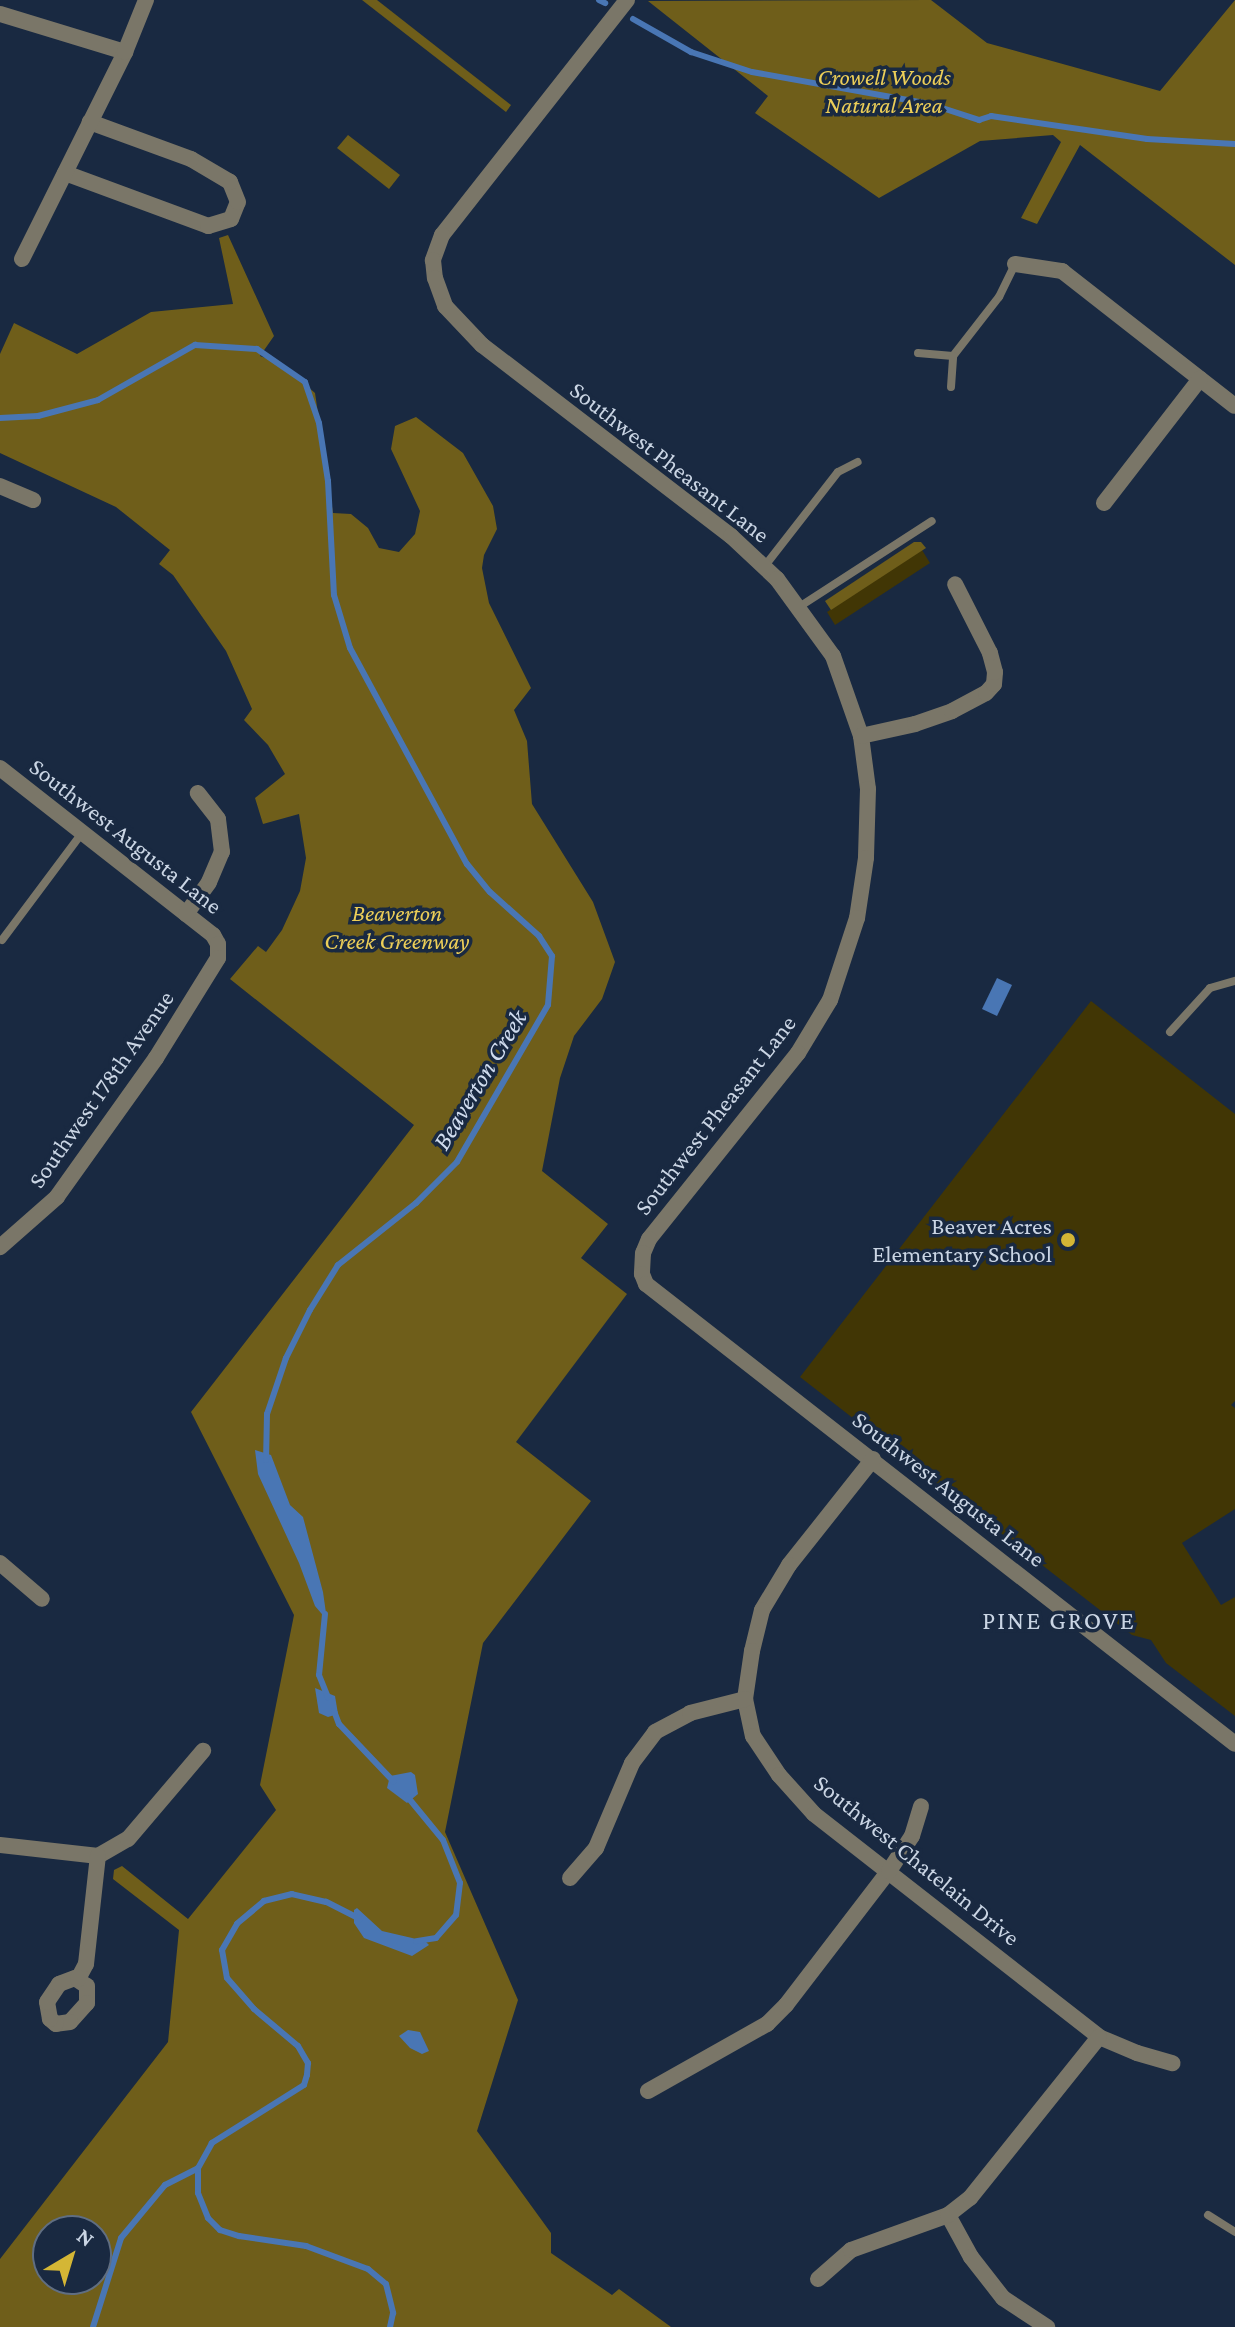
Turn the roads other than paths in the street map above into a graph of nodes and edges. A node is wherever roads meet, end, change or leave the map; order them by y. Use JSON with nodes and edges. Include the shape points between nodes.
{"nodes":[{"id":1,"x":146,"y":0,"type":"edge"},
{"id":2,"x":627,"y":0,"type":"edge"},
{"id":3,"x":0,"y":14,"type":"edge"},
{"id":4,"x":125,"y":52,"type":"junction"},
{"id":5,"x":90,"y":122,"type":"junction"},
{"id":6,"x":65,"y":173,"type":"junction"},
{"id":7,"x":22,"y":259,"type":"dead end"},
{"id":8,"x":1015,"y":264,"type":"joint"},
{"id":9,"x":918,"y":353,"type":"dead end"},
{"id":10,"x":953,"y":356,"type":"junction"},
{"id":11,"x":1200,"y":379,"type":"junction"},
{"id":12,"x":951,"y":387,"type":"dead end"},
{"id":13,"x":1235,"y":406,"type":"edge"},
{"id":14,"x":858,"y":462,"type":"dead end"},
{"id":15,"x":0,"y":486,"type":"edge"},
{"id":16,"x":33,"y":500,"type":"dead end"},
{"id":17,"x":1104,"y":503,"type":"dead end"},
{"id":18,"x":932,"y":521,"type":"dead end"},
{"id":19,"x":764,"y":567,"type":"junction"},
{"id":20,"x":955,"y":584,"type":"dead end"},
{"id":21,"x":799,"y":607,"type":"junction"},
{"id":22,"x":861,"y":736,"type":"junction"},
{"id":23,"x":0,"y":768,"type":"edge"},
{"id":24,"x":198,"y":793,"type":"dead end"},
{"id":25,"x":82,"y":832,"type":"junction"},
{"id":26,"x":186,"y":914,"type":"junction"},
{"id":27,"x":2,"y":940,"type":"dead end"},
{"id":28,"x":218,"y":944,"type":"joint"},
{"id":29,"x":1235,"y":981,"type":"edge"},
{"id":30,"x":1170,"y":1032,"type":"dead end"},
{"id":31,"x":0,"y":1247,"type":"edge"},
{"id":32,"x":641,"y":1268,"type":"joint"},
{"id":33,"x":873,"y":1459,"type":"junction"},
{"id":34,"x":0,"y":1563,"type":"edge"},
{"id":35,"x":42,"y":1599,"type":"dead end"},
{"id":36,"x":745,"y":1699,"type":"junction"},
{"id":37,"x":1235,"y":1744,"type":"edge"},
{"id":38,"x":203,"y":1751,"type":"dead end"},
{"id":39,"x":921,"y":1806,"type":"dead end"},
{"id":40,"x":0,"y":1845,"type":"edge"},
{"id":41,"x":98,"y":1856,"type":"junction"},
{"id":42,"x":889,"y":1871,"type":"junction"},
{"id":43,"x":570,"y":1878,"type":"dead end"},
{"id":44,"x":78,"y":1979,"type":"dead end"},
{"id":45,"x":1099,"y":2037,"type":"junction"},
{"id":46,"x":1173,"y":2063,"type":"dead end"},
{"id":47,"x":648,"y":2091,"type":"dead end"},
{"id":48,"x":948,"y":2215,"type":"junction"},
{"id":49,"x":1208,"y":2215,"type":"dead end"},
{"id":50,"x":1235,"y":2232,"type":"edge"},
{"id":51,"x":818,"y":2279,"type":"dead end"},
{"id":52,"x":1047,"y":2327,"type":"edge"}],
"edges":[{"from":1,"to":4,"type":"street"},
{"from":2,"to":19,"type":"street","name":"Southwest Pheasant Lane","via":[[442,235],[433,260],[435,278],[445,306],[482,345]]},
{"from":3,"to":4,"type":"street"},
{"from":4,"to":5,"type":"street"},
{"from":5,"to":6,"type":"street"},
{"from":5,"to":6,"type":"street","via":[[191,159],[230,182],[238,202],[231,219],[208,226]]},
{"from":6,"to":7,"type":"street"},
{"from":8,"to":10,"type":"lane","via":[[999,297]]},
{"from":8,"to":11,"type":"street","via":[[1062,271]]},
{"from":9,"to":10,"type":"lane"},
{"from":10,"to":12,"type":"lane"},
{"from":11,"to":13,"type":"street"},
{"from":11,"to":17,"type":"street"},
{"from":14,"to":19,"type":"lane","via":[[838,472]]},
{"from":15,"to":16,"type":"street"},
{"from":18,"to":21,"type":"lane"},
{"from":19,"to":21,"type":"street","name":"Southwest Pheasant Lane"},
{"from":20,"to":22,"type":"street","via":[[990,653],[994,684],[952,711]]},
{"from":21,"to":22,"type":"street","name":"Southwest Pheasant Lane","via":[[833,656]]},
{"from":22,"to":32,"type":"street","name":"Southwest Pheasant Lane","via":[[868,789],[866,858],[857,918],[830,1000],[798,1053],[649,1239]]},
{"from":23,"to":25,"type":"street","name":"Southwest Augusta Lane"},
{"from":24,"to":26,"type":"street","via":[[218,819],[222,852]]},
{"from":25,"to":26,"type":"street","name":"Southwest Augusta Lane"},
{"from":25,"to":27,"type":"lane"},
{"from":26,"to":28,"type":"street","name":"Southwest Augusta Lane"},
{"from":28,"to":31,"type":"street","name":"Southwest 178th Avenue","via":[[214,969],[57,1197]]},
{"from":29,"to":30,"type":"lane","via":[[1210,988]]},
{"from":32,"to":33,"type":"street","name":"Southwest Augusta Lane","via":[[646,1284]]},
{"from":33,"to":36,"type":"street","name":"Southwest Chatelain Drive","via":[[789,1565],[762,1610]]},
{"from":33,"to":37,"type":"street","name":"Southwest Augusta Lane"},
{"from":34,"to":35,"type":"street"},
{"from":36,"to":42,"type":"street","name":"Southwest Chatelain Drive","via":[[753,1736],[779,1775],[814,1814]]},
{"from":36,"to":43,"type":"street","via":[[690,1713],[655,1732],[632,1763],[596,1848]]},
{"from":38,"to":41,"type":"street","via":[[128,1839]]},
{"from":39,"to":42,"type":"street","via":[[912,1836]]},
{"from":40,"to":41,"type":"street"},
{"from":41,"to":44,"type":"street","via":[[86,1964]]},
{"from":42,"to":45,"type":"street","name":"Southwest Chatelain Drive"},
{"from":42,"to":47,"type":"street","via":[[767,2024]]},
{"from":45,"to":46,"type":"street","name":"Southwest Chatelain Drive"},
{"from":45,"to":48,"type":"street","via":[[998,2165]]},
{"from":48,"to":51,"type":"street","via":[[851,2250]]},
{"from":48,"to":52,"type":"street","via":[[997,2290]]},
{"from":49,"to":50,"type":"lane"}]}
